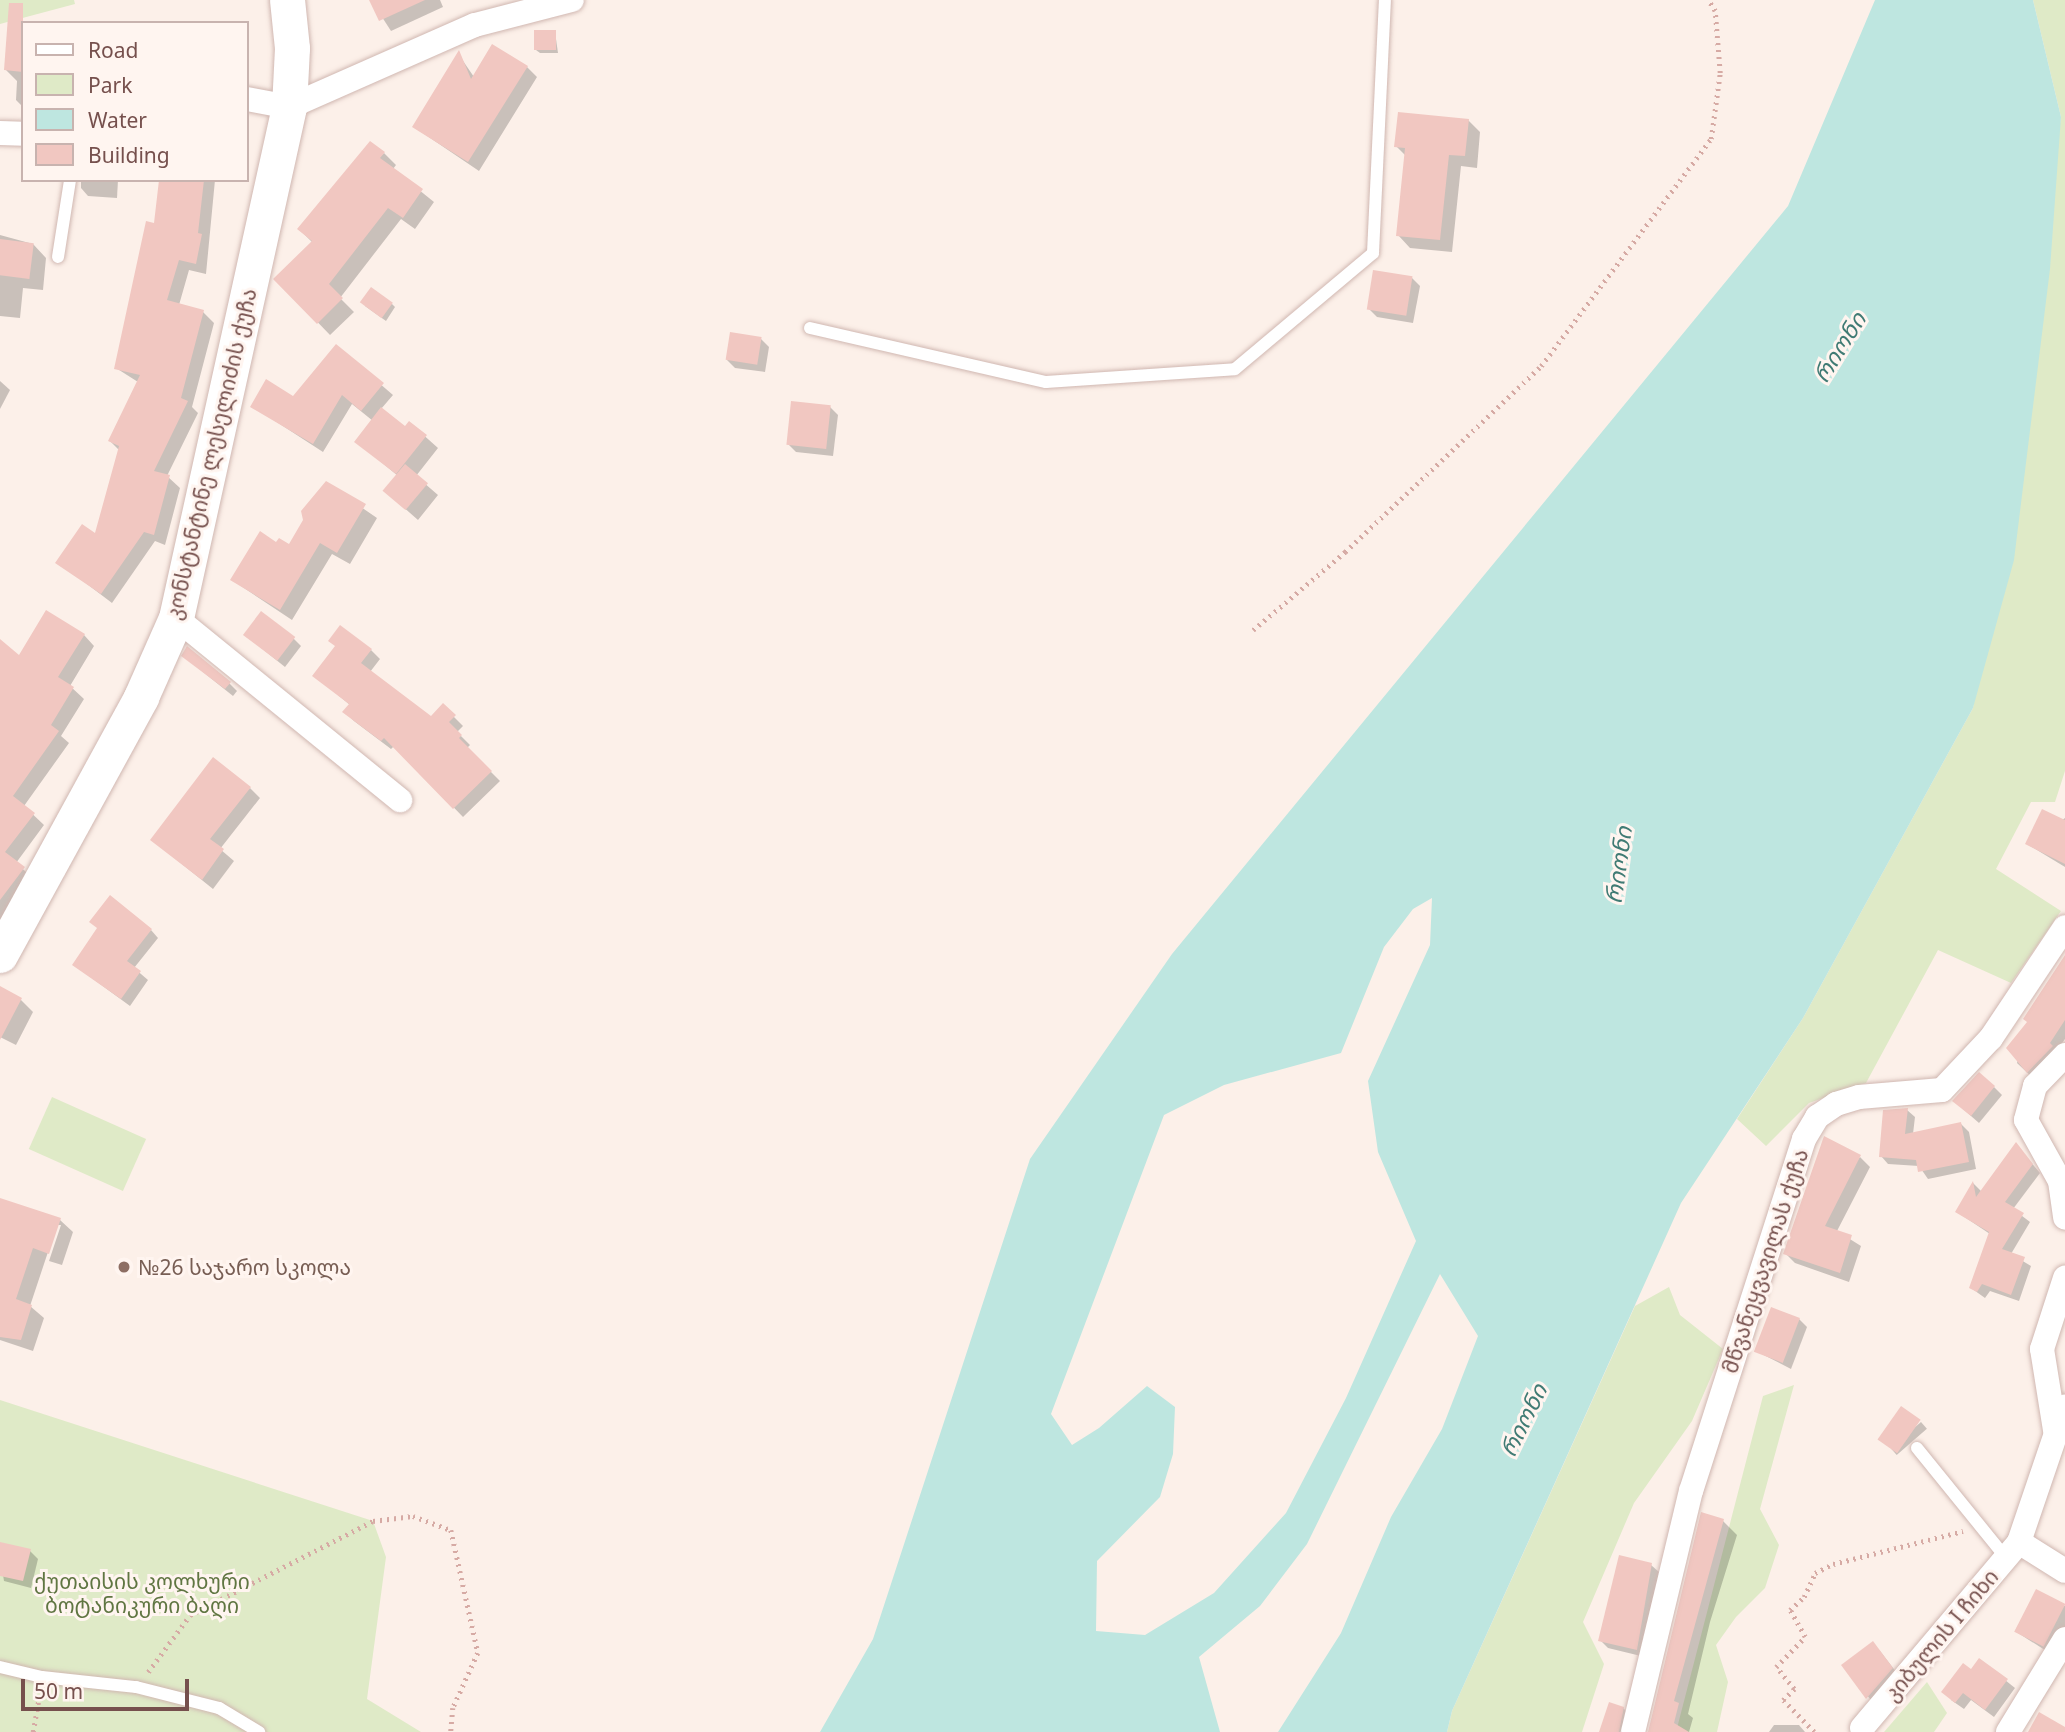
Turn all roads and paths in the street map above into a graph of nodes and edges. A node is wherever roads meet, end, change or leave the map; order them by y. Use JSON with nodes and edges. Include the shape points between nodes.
{"nodes":[{"id":1,"x":287,"y":0,"type":"edge"},
{"id":2,"x":572,"y":0,"type":"edge"},
{"id":3,"x":1385,"y":0,"type":"edge"},
{"id":4,"x":1708,"y":0,"type":"edge"},
{"id":5,"x":248,"y":99,"type":"edge"},
{"id":6,"x":289,"y":107,"type":"junction"},
{"id":7,"x":0,"y":133,"type":"edge"},
{"id":8,"x":21,"y":134,"type":"edge"},
{"id":9,"x":70,"y":182,"type":"edge"},
{"id":10,"x":58,"y":257,"type":"dead end"},
{"id":11,"x":810,"y":328,"type":"dead end"},
{"id":12,"x":176,"y":618,"type":"junction"},
{"id":13,"x":1253,"y":630,"type":"dead end"},
{"id":14,"x":400,"y":800,"type":"dead end"},
{"id":15,"x":2065,"y":927,"type":"edge"},
{"id":16,"x":0,"y":955,"type":"edge"},
{"id":17,"x":2065,"y":1055,"type":"edge"},
{"id":18,"x":2065,"y":1218,"type":"edge"},
{"id":19,"x":2065,"y":1278,"type":"edge"},
{"id":20,"x":2065,"y":1407,"type":"edge"},
{"id":21,"x":2055,"y":1434,"type":"junction"},
{"id":22,"x":1917,"y":1448,"type":"dead end"},
{"id":23,"x":1978,"y":1527,"type":"junction"},
{"id":24,"x":2012,"y":1550,"type":"junction"},
{"id":25,"x":2065,"y":1571,"type":"edge"},
{"id":26,"x":2065,"y":1639,"type":"edge"},
{"id":27,"x":0,"y":1667,"type":"edge"},
{"id":28,"x":42,"y":1677,"type":"junction"},
{"id":29,"x":136,"y":1687,"type":"junction"},
{"id":30,"x":1862,"y":1728,"type":"dead end"},
{"id":31,"x":33,"y":1732,"type":"edge"},
{"id":32,"x":259,"y":1732,"type":"edge"},
{"id":33,"x":451,"y":1732,"type":"edge"},
{"id":34,"x":1633,"y":1732,"type":"edge"},
{"id":35,"x":1814,"y":1732,"type":"edge"},
{"id":36,"x":2008,"y":1732,"type":"edge"}],
"edges":[{"from":1,"to":6,"type":"main road","name":"კონსტანტინე ლესელიძის ქუჩა","via":[[292,48]]},
{"from":2,"to":6,"type":"street","via":[[475,25]]},
{"from":3,"to":11,"type":"lane","via":[[1373,253],[1235,369],[1046,382]]},
{"from":4,"to":13,"type":"path","via":[[1715,11],[1720,73],[1711,139],[1541,366],[1345,552]]},
{"from":5,"to":6,"type":"street"},
{"from":6,"to":12,"type":"main road","name":"კონსტანტინე ლესელიძის ქუჩა"},
{"from":7,"to":8,"type":"street"},
{"from":9,"to":10,"type":"lane"},
{"from":12,"to":14,"type":"street"},
{"from":12,"to":16,"type":"main road","name":"კონსტანტინე ლესელიძის ქუჩა","via":[[141,697]]},
{"from":15,"to":34,"type":"street","name":"მწვანეყვავილას ქუჩა","via":[[1991,1038],[1942,1090],[1859,1097],[1836,1104],[1817,1117],[1804,1139],[1691,1491]]},
{"from":17,"to":18,"type":"street","via":[[2035,1086],[2026,1120],[2060,1181]]},
{"from":19,"to":21,"type":"street","via":[[2042,1349]]},
{"from":20,"to":21,"type":"street"},
{"from":21,"to":24,"type":"street"},
{"from":22,"to":23,"type":"lane"},
{"from":23,"to":24,"type":"lane"},
{"from":23,"to":35,"type":"path","via":[[1833,1564],[1815,1573],[1804,1597],[1790,1610],[1805,1637],[1776,1667],[1794,1689],[1783,1700]]},
{"from":24,"to":25,"type":"street"},
{"from":24,"to":30,"type":"street","name":"კიბულის I ჩიხი"},
{"from":26,"to":36,"type":"street"},
{"from":27,"to":28,"type":"lane"},
{"from":28,"to":29,"type":"lane"},
{"from":28,"to":31,"type":"path"},
{"from":29,"to":32,"type":"lane","via":[[219,1708]]},
{"from":29,"to":33,"type":"path","via":[[190,1615],[373,1521],[413,1516],[451,1530],[478,1653],[453,1708]]}]}
